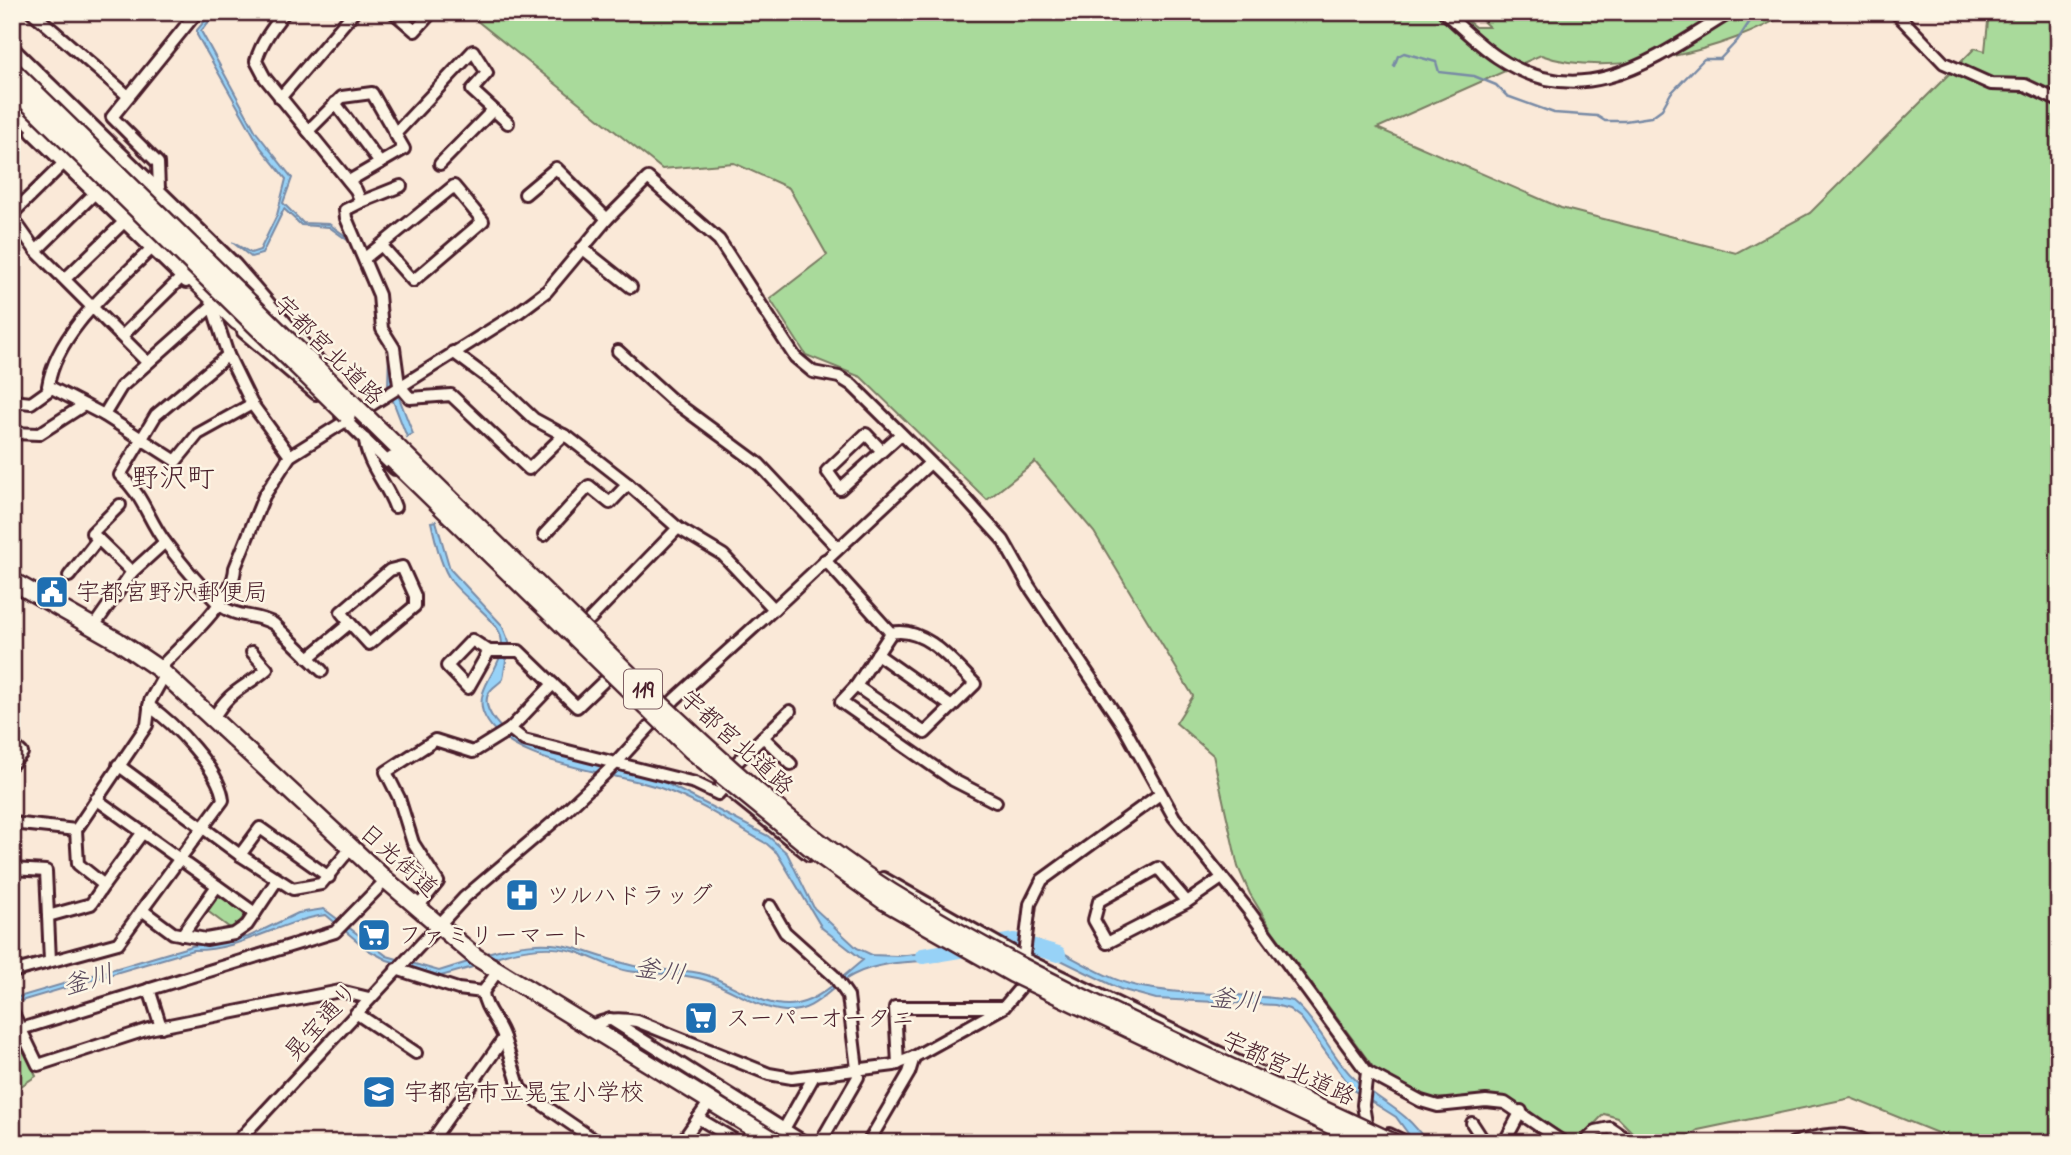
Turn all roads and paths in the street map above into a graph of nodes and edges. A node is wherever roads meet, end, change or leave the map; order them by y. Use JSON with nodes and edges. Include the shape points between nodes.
{"nodes":[{"id":1,"x":32,"y":12,"type":"edge"},
{"id":2,"x":197,"y":12,"type":"edge"},
{"id":3,"x":285,"y":12,"type":"edge"},
{"id":4,"x":354,"y":12,"type":"edge"},
{"id":5,"x":393,"y":12,"type":"edge"},
{"id":6,"x":432,"y":12,"type":"edge"},
{"id":7,"x":1444,"y":12,"type":"edge"},
{"id":8,"x":1731,"y":12,"type":"edge"},
{"id":9,"x":1895,"y":12,"type":"edge"},
{"id":10,"x":12,"y":47,"type":"edge"},
{"id":11,"x":12,"y":55,"type":"edge"},
{"id":12,"x":12,"y":70,"type":"edge"},
{"id":13,"x":12,"y":87,"type":"edge"},
{"id":14,"x":127,"y":95,"type":"junction"},
{"id":15,"x":280,"y":98,"type":"junction"},
{"id":16,"x":2059,"y":100,"type":"edge"},
{"id":17,"x":12,"y":103,"type":"edge"},
{"id":18,"x":335,"y":103,"type":"junction"},
{"id":19,"x":493,"y":110,"type":"junction"},
{"id":20,"x":12,"y":113,"type":"edge"},
{"id":21,"x":508,"y":123,"type":"dead end"},
{"id":22,"x":308,"y":131,"type":"junction"},
{"id":23,"x":395,"y":134,"type":"junction"},
{"id":24,"x":380,"y":163,"type":"junction"},
{"id":25,"x":63,"y":164,"type":"junction"},
{"id":26,"x":440,"y":164,"type":"dead end"},
{"id":27,"x":349,"y":181,"type":"junction"},
{"id":28,"x":401,"y":186,"type":"dead end"},
{"id":29,"x":159,"y":189,"type":"junction"},
{"id":30,"x":94,"y":194,"type":"junction"},
{"id":31,"x":525,"y":194,"type":"dead end"},
{"id":32,"x":361,"y":202,"type":"junction"},
{"id":33,"x":12,"y":216,"type":"edge"},
{"id":34,"x":607,"y":219,"type":"junction"},
{"id":35,"x":123,"y":223,"type":"junction"},
{"id":36,"x":381,"y":245,"type":"junction"},
{"id":37,"x":582,"y":248,"type":"junction"},
{"id":38,"x":150,"y":250,"type":"junction"},
{"id":39,"x":36,"y":251,"type":"junction"},
{"id":40,"x":365,"y":258,"type":"junction"},
{"id":41,"x":181,"y":278,"type":"junction"},
{"id":42,"x":65,"y":279,"type":"junction"},
{"id":43,"x":631,"y":287,"type":"dead end"},
{"id":44,"x":212,"y":306,"type":"junction"},
{"id":45,"x":94,"y":307,"type":"junction"},
{"id":46,"x":122,"y":336,"type":"junction"},
{"id":47,"x":279,"y":349,"type":"junction"},
{"id":48,"x":618,"y":351,"type":"dead end"},
{"id":49,"x":453,"y":352,"type":"junction"},
{"id":50,"x":228,"y":355,"type":"junction"},
{"id":51,"x":147,"y":362,"type":"junction"},
{"id":52,"x":324,"y":377,"type":"junction"},
{"id":53,"x":399,"y":385,"type":"junction"},
{"id":54,"x":52,"y":388,"type":"junction"},
{"id":55,"x":12,"y":401,"type":"edge"},
{"id":56,"x":252,"y":404,"type":"junction"},
{"id":57,"x":84,"y":405,"type":"junction"},
{"id":58,"x":363,"y":409,"type":"junction"},
{"id":59,"x":104,"y":415,"type":"junction"},
{"id":60,"x":346,"y":420,"type":"junction"},
{"id":61,"x":12,"y":433,"type":"edge"},
{"id":62,"x":901,"y":434,"type":"junction"},
{"id":63,"x":564,"y":435,"type":"junction"},
{"id":64,"x":142,"y":437,"type":"junction"},
{"id":65,"x":365,"y":439,"type":"junction"},
{"id":66,"x":882,"y":451,"type":"junction"},
{"id":67,"x":290,"y":456,"type":"junction"},
{"id":68,"x":930,"y":463,"type":"junction"},
{"id":69,"x":628,"y":484,"type":"junction"},
{"id":70,"x":120,"y":505,"type":"dead end"},
{"id":71,"x":395,"y":507,"type":"dead end"},
{"id":72,"x":678,"y":528,"type":"junction"},
{"id":73,"x":544,"y":535,"type":"dead end"},
{"id":74,"x":98,"y":540,"type":"junction"},
{"id":75,"x":164,"y":542,"type":"junction"},
{"id":76,"x":838,"y":548,"type":"junction"},
{"id":77,"x":825,"y":560,"type":"junction"},
{"id":78,"x":132,"y":572,"type":"junction"},
{"id":79,"x":69,"y":576,"type":"dead end"},
{"id":80,"x":12,"y":581,"type":"edge"},
{"id":81,"x":219,"y":604,"type":"junction"},
{"id":82,"x":774,"y":608,"type":"junction"},
{"id":83,"x":590,"y":619,"type":"dead end"},
{"id":84,"x":350,"y":623,"type":"junction"},
{"id":85,"x":94,"y":626,"type":"junction"},
{"id":86,"x":891,"y":633,"type":"junction"},
{"id":87,"x":489,"y":651,"type":"dead end"},
{"id":88,"x":253,"y":652,"type":"dead end"},
{"id":89,"x":877,"y":654,"type":"junction"},
{"id":90,"x":308,"y":658,"type":"junction"},
{"id":91,"x":321,"y":671,"type":"dead end"},
{"id":92,"x":162,"y":672,"type":"junction"},
{"id":93,"x":603,"y":682,"type":"dead end"},
{"id":94,"x":553,"y":684,"type":"junction"},
{"id":95,"x":856,"y":686,"type":"junction"},
{"id":96,"x":668,"y":705,"type":"junction"},
{"id":97,"x":149,"y":706,"type":"junction"},
{"id":98,"x":952,"y":706,"type":"junction"},
{"id":99,"x":790,"y":711,"type":"dead end"},
{"id":100,"x":213,"y":719,"type":"junction"},
{"id":101,"x":652,"y":722,"type":"junction"},
{"id":102,"x":510,"y":729,"type":"junction"},
{"id":103,"x":763,"y":737,"type":"junction"},
{"id":104,"x":12,"y":744,"type":"edge"},
{"id":105,"x":617,"y":762,"type":"junction"},
{"id":106,"x":12,"y":764,"type":"edge"},
{"id":107,"x":792,"y":764,"type":"dead end"},
{"id":108,"x":118,"y":765,"type":"junction"},
{"id":109,"x":734,"y":765,"type":"junction"},
{"id":110,"x":724,"y":787,"type":"junction"},
{"id":111,"x":1160,"y":794,"type":"junction"},
{"id":112,"x":96,"y":799,"type":"junction"},
{"id":113,"x":996,"y":802,"type":"dead end"},
{"id":114,"x":12,"y":823,"type":"edge"},
{"id":115,"x":203,"y":827,"type":"junction"},
{"id":116,"x":76,"y":830,"type":"junction"},
{"id":117,"x":143,"y":832,"type":"junction"},
{"id":118,"x":351,"y":848,"type":"junction"},
{"id":119,"x":240,"y":855,"type":"junction"},
{"id":120,"x":180,"y":859,"type":"junction"},
{"id":121,"x":12,"y":869,"type":"edge"},
{"id":122,"x":329,"y":877,"type":"junction"},
{"id":123,"x":1222,"y":877,"type":"junction"},
{"id":124,"x":277,"y":880,"type":"junction"},
{"id":125,"x":386,"y":880,"type":"junction"},
{"id":126,"x":104,"y":885,"type":"junction"},
{"id":127,"x":217,"y":886,"type":"junction"},
{"id":128,"x":1187,"y":902,"type":"junction"},
{"id":129,"x":770,"y":906,"type":"dead end"},
{"id":130,"x":417,"y":908,"type":"junction"},
{"id":131,"x":142,"y":910,"type":"junction"},
{"id":132,"x":255,"y":913,"type":"junction"},
{"id":133,"x":48,"y":916,"type":"junction"},
{"id":134,"x":437,"y":926,"type":"junction"},
{"id":135,"x":182,"y":934,"type":"junction"},
{"id":136,"x":1026,"y":956,"type":"junction"},
{"id":137,"x":50,"y":961,"type":"junction"},
{"id":138,"x":401,"y":965,"type":"junction"},
{"id":139,"x":12,"y":972,"type":"edge"},
{"id":140,"x":497,"y":972,"type":"junction"},
{"id":141,"x":1021,"y":983,"type":"junction"},
{"id":142,"x":149,"y":989,"type":"junction"},
{"id":143,"x":483,"y":992,"type":"junction"},
{"id":144,"x":369,"y":998,"type":"junction"},
{"id":145,"x":1004,"y":1007,"type":"junction"},
{"id":146,"x":12,"y":1012,"type":"edge"},
{"id":147,"x":356,"y":1013,"type":"junction"},
{"id":148,"x":610,"y":1019,"type":"junction"},
{"id":149,"x":161,"y":1027,"type":"junction"},
{"id":150,"x":590,"y":1027,"type":"junction"},
{"id":151,"x":22,"y":1033,"type":"junction"},
{"id":152,"x":504,"y":1038,"type":"junction"},
{"id":153,"x":12,"y":1042,"type":"edge"},
{"id":154,"x":416,"y":1053,"type":"dead end"},
{"id":155,"x":914,"y":1057,"type":"junction"},
{"id":156,"x":898,"y":1064,"type":"junction"},
{"id":157,"x":859,"y":1069,"type":"junction"},
{"id":158,"x":814,"y":1076,"type":"junction"},
{"id":159,"x":1367,"y":1077,"type":"junction"},
{"id":160,"x":710,"y":1101,"type":"junction"},
{"id":161,"x":1521,"y":1111,"type":"junction"},
{"id":162,"x":698,"y":1118,"type":"junction"},
{"id":163,"x":1366,"y":1123,"type":"junction"},
{"id":164,"x":1472,"y":1124,"type":"dead end"},
{"id":165,"x":781,"y":1136,"type":"edge"},
{"id":166,"x":236,"y":1143,"type":"edge"},
{"id":167,"x":430,"y":1143,"type":"edge"},
{"id":168,"x":599,"y":1143,"type":"edge"},
{"id":169,"x":681,"y":1143,"type":"edge"},
{"id":170,"x":740,"y":1143,"type":"edge"},
{"id":171,"x":806,"y":1143,"type":"edge"},
{"id":172,"x":820,"y":1143,"type":"edge"},
{"id":173,"x":868,"y":1143,"type":"edge"},
{"id":174,"x":1356,"y":1143,"type":"edge"},
{"id":175,"x":1368,"y":1143,"type":"edge"},
{"id":176,"x":1394,"y":1143,"type":"edge"},
{"id":177,"x":1408,"y":1143,"type":"edge"},
{"id":178,"x":1485,"y":1143,"type":"edge"},
{"id":179,"x":1504,"y":1143,"type":"edge"},
{"id":180,"x":1564,"y":1143,"type":"edge"},
{"id":181,"x":1584,"y":1143,"type":"edge"},
{"id":182,"x":1632,"y":1143,"type":"edge"},
{"id":183,"x":1793,"y":1143,"type":"edge"},
{"id":184,"x":1869,"y":1143,"type":"edge"}],
"edges":[{"from":1,"to":14,"type":"street"},
{"from":2,"to":14,"type":"street"},
{"from":3,"to":15,"type":"street","via":[[256,61]]},
{"from":4,"to":15,"type":"street"},
{"from":5,"to":6,"type":"street","via":[[415,31]]},
{"from":7,"to":8,"type":"street","via":[[1498,58],[1539,76],[1587,83],[1638,69]]},
{"from":9,"to":16,"type":"street","via":[[1944,63],[1991,83],[2025,85]]},
{"from":10,"to":29,"type":"street"},
{"from":11,"to":52,"type":"highway","bridge":true,"via":[[294,337]]},
{"from":12,"to":52,"type":"highway","name":"宇都宮北道路","number":"119","bridge":true},
{"from":13,"to":47,"type":"highway","name":"宇都宮北道路","number":"119","bridge":true},
{"from":14,"to":29,"type":"street","via":[[112,117],[158,163]]},
{"from":15,"to":22,"type":"street"},
{"from":17,"to":47,"type":"highway","bridge":true,"via":[[237,321]]},
{"from":18,"to":22,"type":"street"},
{"from":18,"to":23,"type":"street","via":[[342,97],[372,93]]},
{"from":18,"to":24,"type":"street"},
{"from":19,"to":21,"type":"street"},
{"from":19,"to":23,"type":"street","via":[[472,90],[487,74],[473,51]]},
{"from":19,"to":26,"type":"street"},
{"from":20,"to":25,"type":"street"},
{"from":22,"to":27,"type":"street"},
{"from":23,"to":24,"type":"street","via":[[404,149]]},
{"from":24,"to":27,"type":"street"},
{"from":25,"to":30,"type":"street"},
{"from":25,"to":33,"type":"street"},
{"from":27,"to":32,"type":"street"},
{"from":28,"to":32,"type":"street"},
{"from":29,"to":58,"type":"street","via":[[235,264]]},
{"from":30,"to":35,"type":"street"},
{"from":30,"to":39,"type":"street"},
{"from":31,"to":34,"type":"street","via":[[556,168]]},
{"from":32,"to":40,"type":"street","via":[[345,210]]},
{"from":33,"to":39,"type":"street"},
{"from":34,"to":37,"type":"street"},
{"from":34,"to":62,"type":"street","via":[[648,178],[719,240],[795,357],[813,372],[852,385]]},
{"from":35,"to":38,"type":"street"},
{"from":35,"to":42,"type":"street"},
{"from":36,"to":36,"type":"street","via":[[454,186],[483,220],[413,281]]},
{"from":36,"to":40,"type":"street"},
{"from":37,"to":43,"type":"street"},
{"from":37,"to":49,"type":"street","via":[[547,291]]},
{"from":38,"to":41,"type":"street"},
{"from":38,"to":45,"type":"street"},
{"from":39,"to":42,"type":"street"},
{"from":40,"to":53,"type":"street","via":[[379,295],[382,329],[394,348]]},
{"from":41,"to":44,"type":"street"},
{"from":41,"to":46,"type":"street"},
{"from":42,"to":45,"type":"street"},
{"from":44,"to":50,"type":"street"},
{"from":44,"to":51,"type":"street"},
{"from":44,"to":60,"type":"street"},
{"from":45,"to":46,"type":"street"},
{"from":45,"to":54,"type":"street","via":[[71,333],[50,373],[48,386]]},
{"from":46,"to":51,"type":"street"},
{"from":47,"to":175,"type":"highway","name":"宇都宮北道路","number":"119","bridge":true,"via":[[691,750],[821,858],[884,901],[1013,974]]},
{"from":48,"to":76,"type":"street","via":[[671,399],[759,464]]},
{"from":49,"to":53,"type":"street"},
{"from":49,"to":63,"type":"street","via":[[534,419]]},
{"from":50,"to":56,"type":"street"},
{"from":50,"to":64,"type":"street","via":[[156,415]]},
{"from":51,"to":59,"type":"street","via":[[121,387]]},
{"from":52,"to":176,"type":"highway","name":"宇都宮北道路","number":"119","bridge":true,"via":[[700,742],[828,848],[919,909],[1018,964]]},
{"from":53,"to":58,"type":"street"},
{"from":53,"to":63,"type":"street","via":[[410,398],[452,395],[529,469]]},
{"from":54,"to":55,"type":"street","via":[[31,403]]},
{"from":54,"to":57,"type":"street"},
{"from":56,"to":64,"type":"street","via":[[198,434],[176,461]]},
{"from":56,"to":67,"type":"street"},
{"from":57,"to":59,"type":"street"},
{"from":57,"to":61,"type":"street","via":[[40,434]]},
{"from":58,"to":60,"type":"street"},
{"from":58,"to":96,"type":"street"},
{"from":59,"to":64,"type":"street"},
{"from":60,"to":65,"type":"street"},
{"from":60,"to":67,"type":"street"},
{"from":62,"to":66,"type":"street"},
{"from":62,"to":68,"type":"street"},
{"from":63,"to":69,"type":"street"},
{"from":64,"to":75,"type":"street","via":[[120,475],[136,489]]},
{"from":65,"to":71,"type":"street","via":[[366,452]]},
{"from":65,"to":101,"type":"street"},
{"from":66,"to":66,"type":"street","via":[[840,489],[827,471],[866,434]]},
{"from":67,"to":81,"type":"street","via":[[264,496],[235,577]]},
{"from":68,"to":76,"type":"street","name":"晃宝通り"},
{"from":68,"to":111,"type":"street","via":[[1003,540],[1124,727]]},
{"from":69,"to":72,"type":"street"},
{"from":69,"to":73,"type":"street","via":[[610,503],[589,486]]},
{"from":70,"to":74,"type":"street","via":[[92,533]]},
{"from":72,"to":82,"type":"street","via":[[723,555]]},
{"from":72,"to":83,"type":"street"},
{"from":74,"to":78,"type":"street"},
{"from":74,"to":79,"type":"street"},
{"from":75,"to":78,"type":"street"},
{"from":75,"to":81,"type":"street"},
{"from":76,"to":77,"type":"street","name":"晃宝通り"},
{"from":77,"to":82,"type":"street","name":"晃宝通り"},
{"from":77,"to":86,"type":"street"},
{"from":78,"to":85,"type":"street"},
{"from":80,"to":85,"type":"highway","name":"日光街道"},
{"from":81,"to":90,"type":"street","via":[[249,618],[267,619]]},
{"from":81,"to":92,"type":"street"},
{"from":82,"to":96,"type":"street","name":"晃宝通り"},
{"from":84,"to":84,"type":"street","via":[[369,644],[415,606],[402,567],[390,570],[341,612]]},
{"from":84,"to":90,"type":"street"},
{"from":85,"to":92,"type":"highway","name":"日光街道"},
{"from":86,"to":89,"type":"street"},
{"from":86,"to":98,"type":"street","via":[[900,630],[927,640],[975,684]]},
{"from":87,"to":94,"type":"street","via":[[519,651]]},
{"from":88,"to":100,"type":"street","via":[[267,669],[225,699]]},
{"from":89,"to":95,"type":"street"},
{"from":89,"to":98,"type":"street"},
{"from":90,"to":91,"type":"street"},
{"from":92,"to":97,"type":"street"},
{"from":92,"to":100,"type":"highway","name":"日光街道"},
{"from":93,"to":94,"type":"street","via":[[576,707]]},
{"from":94,"to":102,"type":"street"},
{"from":95,"to":98,"type":"street","via":[[925,733]]},
{"from":95,"to":113,"type":"street","via":[[841,702],[953,780]]},
{"from":96,"to":101,"type":"street","name":"晃宝通り"},
{"from":96,"to":109,"type":"street"},
{"from":97,"to":108,"type":"street","via":[[147,724]]},
{"from":97,"to":115,"type":"street","via":[[172,722],[222,786],[223,800]]},
{"from":99,"to":103,"type":"street"},
{"from":100,"to":118,"type":"highway","name":"日光街道"},
{"from":101,"to":105,"type":"street","name":"晃宝通り"},
{"from":101,"to":110,"type":"street"},
{"from":102,"to":105,"type":"street","via":[[524,740]]},
{"from":102,"to":130,"type":"street","via":[[473,752],[435,740],[386,772],[413,843],[438,882]]},
{"from":103,"to":107,"type":"street"},
{"from":103,"to":109,"type":"street"},
{"from":104,"to":106,"type":"street","via":[[22,753]]},
{"from":105,"to":110,"type":"street","via":[[695,783],[718,794]]},
{"from":105,"to":134,"type":"street","name":"晃宝通り"},
{"from":108,"to":112,"type":"street"},
{"from":108,"to":115,"type":"street"},
{"from":109,"to":136,"type":"street","via":[[860,865]]},
{"from":110,"to":141,"type":"street","via":[[790,842],[859,890]]},
{"from":111,"to":123,"type":"street"},
{"from":111,"to":136,"type":"street","via":[[1042,880],[1030,904]]},
{"from":112,"to":116,"type":"street"},
{"from":112,"to":117,"type":"street"},
{"from":114,"to":116,"type":"street"},
{"from":115,"to":119,"type":"street"},
{"from":115,"to":120,"type":"street"},
{"from":116,"to":126,"type":"street","via":[[78,864]]},
{"from":117,"to":120,"type":"street"},
{"from":117,"to":126,"type":"street"},
{"from":118,"to":122,"type":"street"},
{"from":118,"to":125,"type":"highway","name":"日光街道"},
{"from":119,"to":122,"type":"street","via":[[260,828]]},
{"from":119,"to":124,"type":"street"},
{"from":120,"to":127,"type":"street"},
{"from":120,"to":131,"type":"street"},
{"from":121,"to":133,"type":"street","via":[[46,871]]},
{"from":122,"to":124,"type":"street","via":[[303,889]]},
{"from":123,"to":128,"type":"street"},
{"from":123,"to":159,"type":"street"},
{"from":124,"to":132,"type":"street"},
{"from":125,"to":130,"type":"highway","name":"日光街道"},
{"from":125,"to":142,"type":"street","via":[[343,925],[286,948]]},
{"from":126,"to":133,"type":"street","via":[[91,904]]},
{"from":127,"to":132,"type":"street"},
{"from":127,"to":135,"type":"street"},
{"from":128,"to":128,"type":"street","via":[[1107,943],[1094,920],[1099,901],[1158,868]]},
{"from":129,"to":157,"type":"street","via":[[785,932],[844,988]]},
{"from":130,"to":134,"type":"highway","name":"日光街道"},
{"from":131,"to":135,"type":"street","via":[[173,933]]},
{"from":131,"to":137,"type":"street","via":[[118,943]]},
{"from":132,"to":135,"type":"street","via":[[234,934],[206,939]]},
{"from":133,"to":137,"type":"street"},
{"from":134,"to":138,"type":"street","name":"晃宝通り"},
{"from":134,"to":140,"type":"highway","name":"日光街道"},
{"from":136,"to":141,"type":"street"},
{"from":136,"to":163,"type":"street"},
{"from":137,"to":139,"type":"street"},
{"from":138,"to":143,"type":"street","via":[[458,989]]},
{"from":138,"to":144,"type":"street","name":"晃宝通り"},
{"from":140,"to":143,"type":"street"},
{"from":140,"to":150,"type":"highway","name":"日光街道"},
{"from":141,"to":145,"type":"street"},
{"from":141,"to":174,"type":"street"},
{"from":142,"to":149,"type":"street"},
{"from":142,"to":151,"type":"street"},
{"from":143,"to":152,"type":"street","via":[[483,1001]]},
{"from":144,"to":147,"type":"street","name":"晃宝通り"},
{"from":144,"to":149,"type":"street","via":[[340,991]]},
{"from":145,"to":155,"type":"street"},
{"from":145,"to":156,"type":"street","via":[[895,1007]]},
{"from":146,"to":151,"type":"street"},
{"from":147,"to":154,"type":"street"},
{"from":147,"to":166,"type":"street","name":"晃宝通り"},
{"from":148,"to":150,"type":"street"},
{"from":148,"to":158,"type":"street","via":[[650,1026],[769,1074]]},
{"from":148,"to":165,"type":"street"},
{"from":149,"to":151,"type":"street","via":[[38,1065]]},
{"from":150,"to":160,"type":"highway","name":"日光街道"},
{"from":151,"to":153,"type":"street"},
{"from":152,"to":167,"type":"street"},
{"from":152,"to":168,"type":"street","via":[[520,1089]]},
{"from":155,"to":156,"type":"street"},
{"from":155,"to":173,"type":"street"},
{"from":156,"to":157,"type":"street"},
{"from":157,"to":158,"type":"street"},
{"from":157,"to":172,"type":"street","via":[[859,1077]]},
{"from":158,"to":165,"type":"street"},
{"from":159,"to":161,"type":"street","via":[[1430,1104],[1496,1101]]},
{"from":159,"to":163,"type":"street"},
{"from":160,"to":162,"type":"street"},
{"from":160,"to":165,"type":"highway","name":"日光街道"},
{"from":161,"to":179,"type":"street"},
{"from":161,"to":180,"type":"street"},
{"from":162,"to":169,"type":"street"},
{"from":162,"to":170,"type":"street"},
{"from":163,"to":175,"type":"street"},
{"from":163,"to":177,"type":"street"},
{"from":164,"to":178,"type":"street"},
{"from":165,"to":171,"type":"street"},
{"from":181,"to":182,"type":"street","via":[[1596,1131],[1610,1128]]},
{"from":183,"to":184,"type":"street","via":[[1839,1133]]}]}
